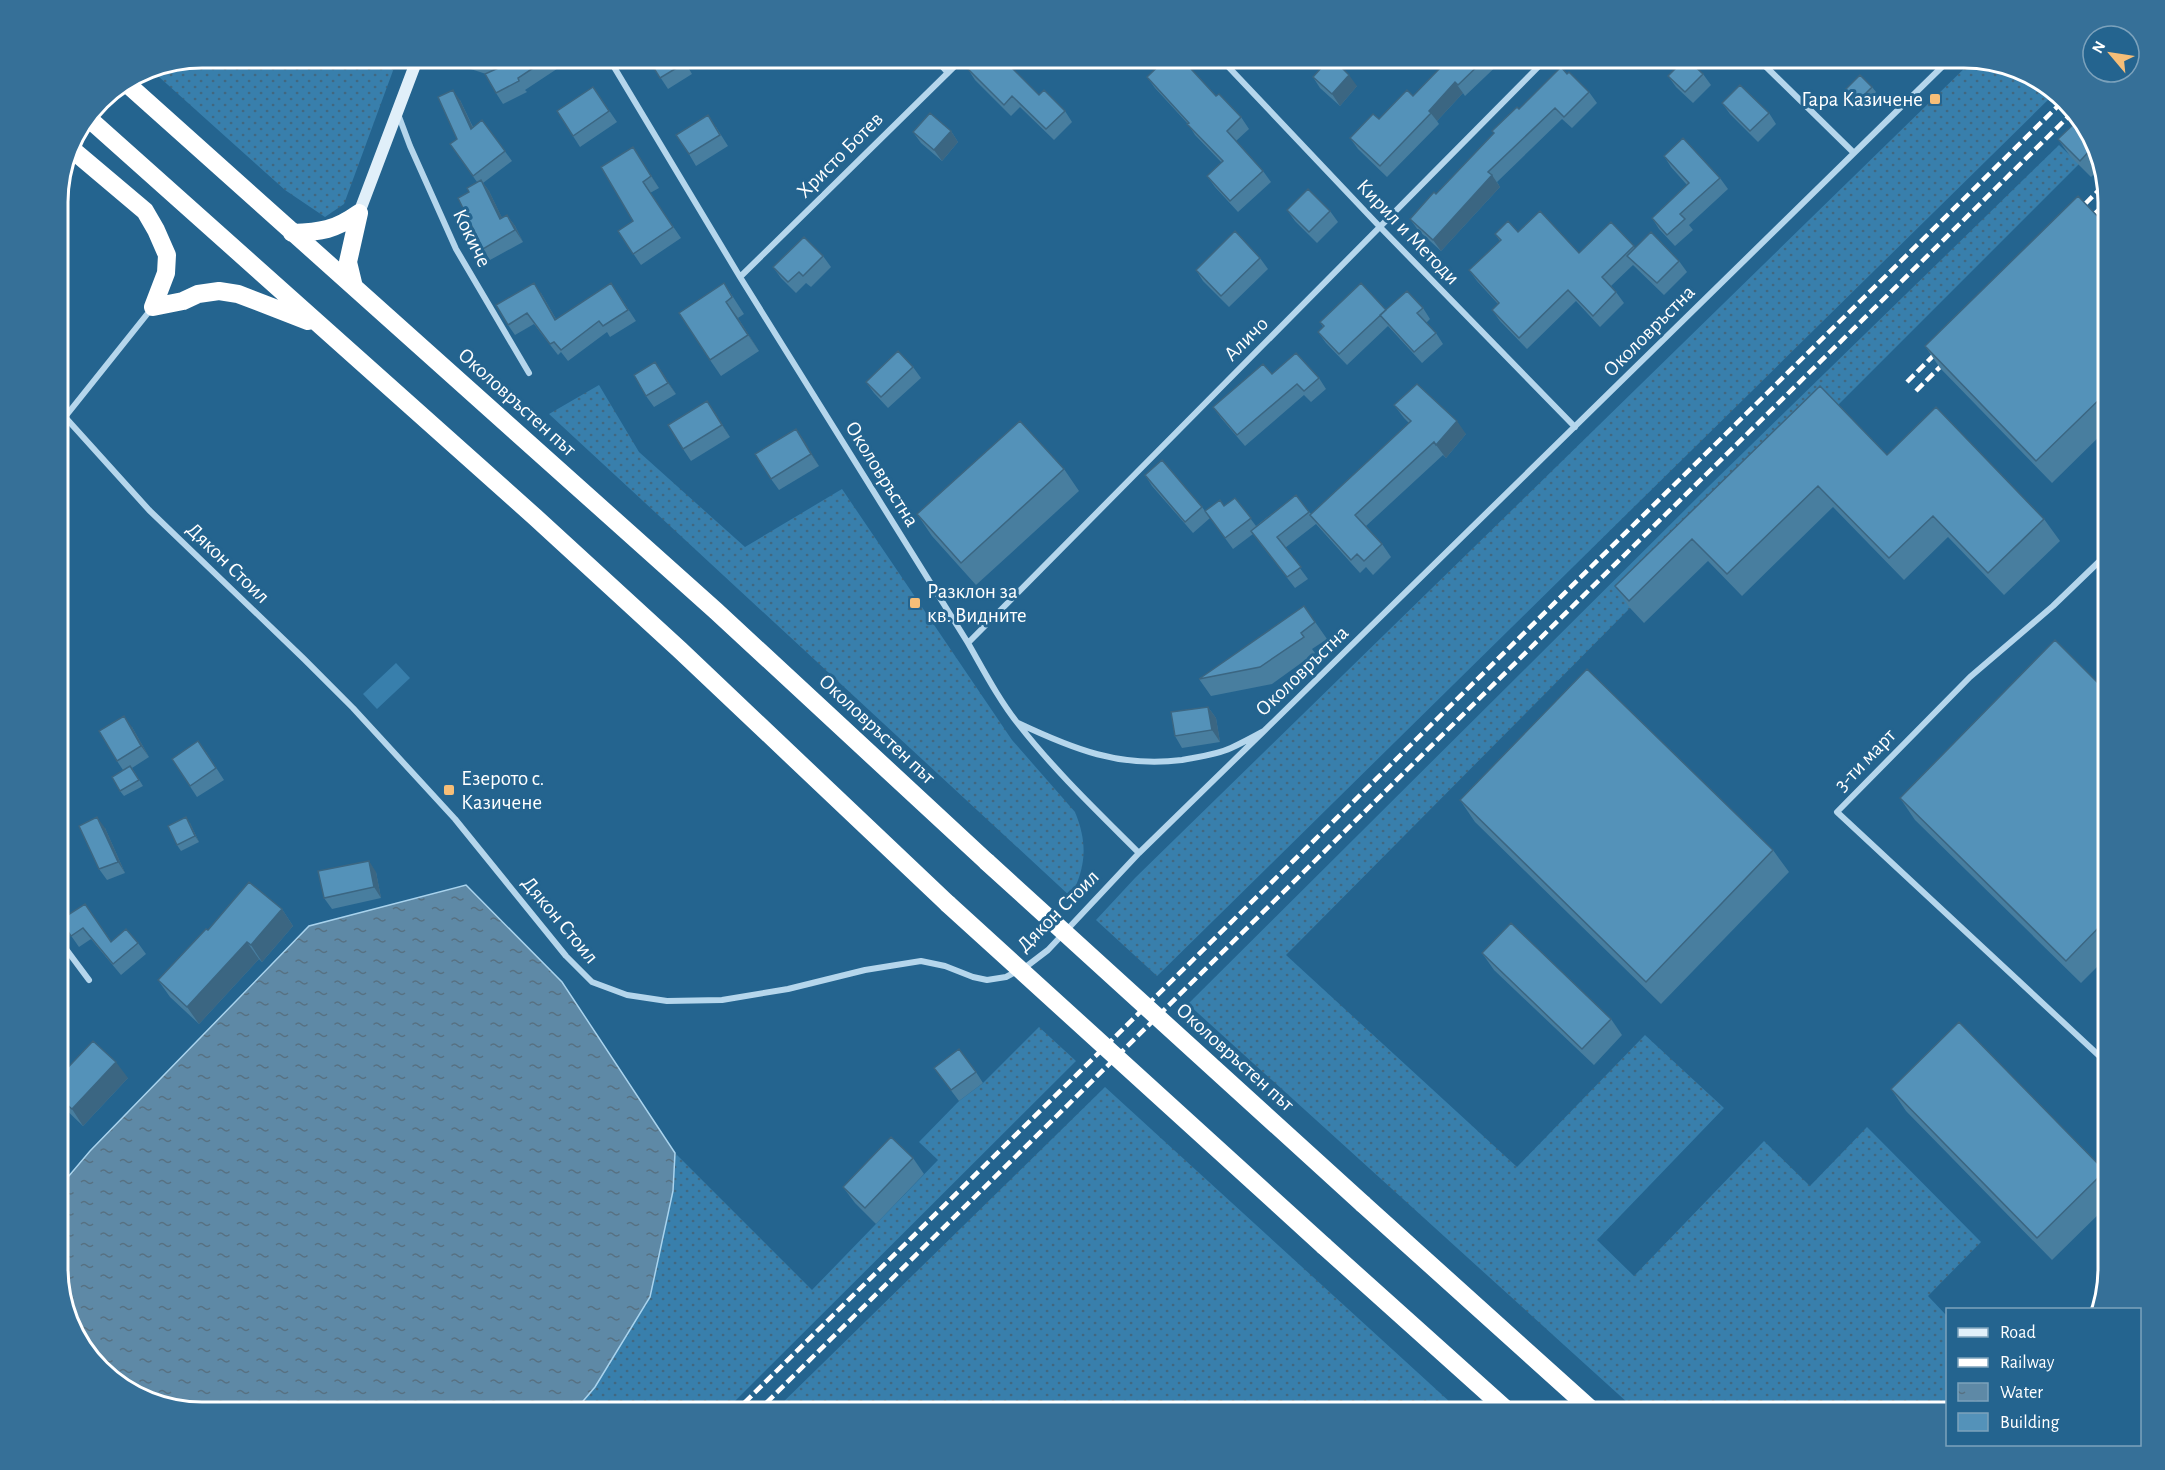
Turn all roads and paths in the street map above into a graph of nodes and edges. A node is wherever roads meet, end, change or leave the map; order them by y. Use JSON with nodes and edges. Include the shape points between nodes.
{"nodes":[{"id":1,"x":414,"y":68,"type":"edge"},
{"id":2,"x":615,"y":68,"type":"edge"},
{"id":3,"x":944,"y":68,"type":"edge"},
{"id":4,"x":953,"y":68,"type":"edge"},
{"id":5,"x":1229,"y":68,"type":"edge"},
{"id":6,"x":1537,"y":68,"type":"edge"},
{"id":7,"x":1767,"y":68,"type":"edge"},
{"id":8,"x":1941,"y":68,"type":"edge"},
{"id":9,"x":948,"y":73,"type":"junction"},
{"id":10,"x":131,"y":87,"type":"edge"},
{"id":11,"x":398,"y":112,"type":"junction"},
{"id":12,"x":93,"y":123,"type":"edge"},
{"id":13,"x":77,"y":153,"type":"edge"},
{"id":14,"x":1854,"y":153,"type":"junction"},
{"id":15,"x":359,"y":213,"type":"junction"},
{"id":16,"x":1380,"y":227,"type":"junction"},
{"id":17,"x":292,"y":233,"type":"junction"},
{"id":18,"x":740,"y":277,"type":"junction"},
{"id":19,"x":354,"y":287,"type":"junction"},
{"id":20,"x":153,"y":307,"type":"junction"},
{"id":21,"x":322,"y":327,"type":"junction"},
{"id":22,"x":529,"y":373,"type":"dead end"},
{"id":23,"x":68,"y":413,"type":"edge"},
{"id":24,"x":68,"y":420,"type":"edge"},
{"id":25,"x":1575,"y":427,"type":"junction"},
{"id":26,"x":2098,"y":563,"type":"edge"},
{"id":27,"x":968,"y":643,"type":"junction"},
{"id":28,"x":1018,"y":723,"type":"junction"},
{"id":29,"x":1264,"y":731,"type":"junction"},
{"id":30,"x":1139,"y":853,"type":"junction"},
{"id":31,"x":68,"y":952,"type":"edge"},
{"id":32,"x":89,"y":980,"type":"dead end"},
{"id":33,"x":2098,"y":1055,"type":"edge"},
{"id":34,"x":1498,"y":1402,"type":"edge"},
{"id":35,"x":1583,"y":1402,"type":"edge"}],
"edges":[{"from":1,"to":11,"type":"street"},
{"from":2,"to":18,"type":"street","name":"Околовръстна"},
{"from":3,"to":9,"type":"street"},
{"from":4,"to":9,"type":"street","name":"Христо Ботев"},
{"from":5,"to":16,"type":"street","name":"Кирил и Методи"},
{"from":6,"to":16,"type":"street","name":"Аличо"},
{"from":7,"to":14,"type":"street"},
{"from":8,"to":14,"type":"street","name":"Околовръстна"},
{"from":9,"to":18,"type":"street","name":"Христо Ботев"},
{"from":10,"to":17,"type":"highway","name":"Околовръстен път"},
{"from":11,"to":15,"type":"street"},
{"from":11,"to":22,"type":"street","name":"Кокиче","via":[[456,249]]},
{"from":12,"to":21,"type":"highway"},
{"from":13,"to":20,"type":"highway","via":[[146,211],[156,230],[167,255],[166,273]]},
{"from":14,"to":25,"type":"street","name":"Околовръстна"},
{"from":15,"to":17,"type":"highway","via":[[325,231]]},
{"from":15,"to":19,"type":"highway","via":[[348,262]]},
{"from":16,"to":25,"type":"street","name":"Кирил и Методи"},
{"from":16,"to":27,"type":"street","name":"Аличо"},
{"from":17,"to":19,"type":"highway","name":"Околовръстен път"},
{"from":18,"to":27,"type":"street","name":"Околовръстна"},
{"from":19,"to":35,"type":"highway","name":"Околовръстен път","bridge":true,"via":[[707,603]]},
{"from":20,"to":21,"type":"highway","via":[[219,291],[238,294]]},
{"from":20,"to":23,"type":"street"},
{"from":21,"to":34,"type":"highway","bridge":true,"via":[[535,517],[948,904]]},
{"from":24,"to":30,"type":"street","name":"Дякон Стоил","via":[[148,510],[353,708],[455,819],[566,956],[592,982],[657,999],[711,1000],[921,962],[987,980],[1006,977],[1048,950]]},
{"from":25,"to":29,"type":"street","name":"Околовръстна"},
{"from":26,"to":33,"type":"street","name":"3-ти март","via":[[1970,677],[1838,812]]},
{"from":27,"to":28,"type":"street","name":"Околовръстна"},
{"from":28,"to":29,"type":"street","name":"Околовръстна","via":[[1061,744],[1129,762],[1200,757],[1230,749]]},
{"from":28,"to":30,"type":"street","via":[[1049,762]]},
{"from":29,"to":30,"type":"street","name":"Дякон Стоил"},
{"from":31,"to":32,"type":"street"}]}
